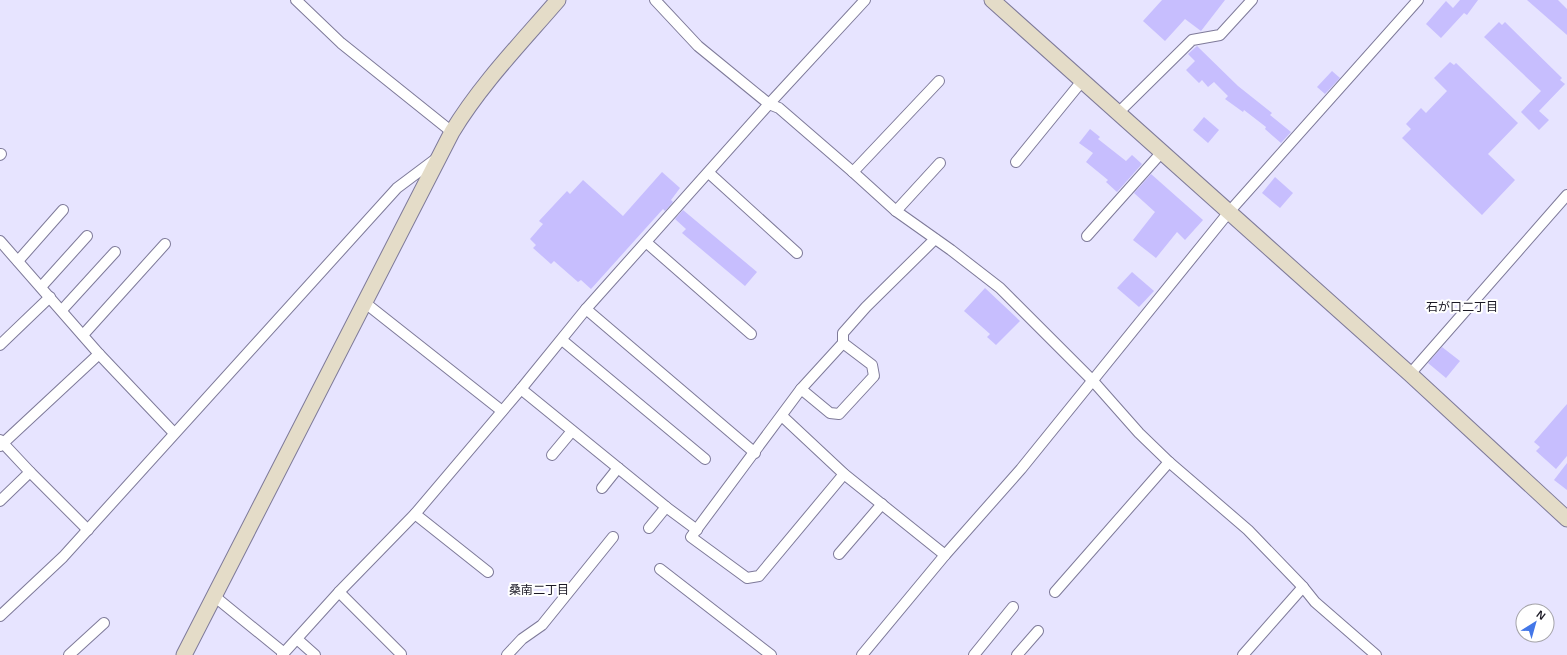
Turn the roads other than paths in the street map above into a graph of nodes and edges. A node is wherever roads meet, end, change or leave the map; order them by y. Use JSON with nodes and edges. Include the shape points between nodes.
{"nodes":[{"id":1,"x":296,"y":0,"type":"edge"},
{"id":2,"x":558,"y":0,"type":"edge"},
{"id":3,"x":655,"y":0,"type":"edge"},
{"id":4,"x":865,"y":0,"type":"edge"},
{"id":5,"x":992,"y":0,"type":"edge"},
{"id":6,"x":1252,"y":0,"type":"edge"},
{"id":7,"x":1418,"y":0,"type":"edge"},
{"id":8,"x":939,"y":81,"type":"dead end"},
{"id":9,"x":1082,"y":81,"type":"junction"},
{"id":10,"x":769,"y":104,"type":"junction"},
{"id":11,"x":1118,"y":113,"type":"junction"},
{"id":12,"x":452,"y":132,"type":"junction"},
{"id":13,"x":1162,"y":152,"type":"junction"},
{"id":14,"x":440,"y":156,"type":"junction"},
{"id":15,"x":1016,"y":162,"type":"dead end"},
{"id":16,"x":940,"y":163,"type":"dead end"},
{"id":17,"x":853,"y":172,"type":"junction"},
{"id":18,"x":709,"y":173,"type":"junction"},
{"id":19,"x":1567,"y":195,"type":"edge"},
{"id":20,"x":63,"y":210,"type":"dead end"},
{"id":21,"x":896,"y":211,"type":"junction"},
{"id":22,"x":1229,"y":212,"type":"junction"},
{"id":23,"x":87,"y":236,"type":"dead end"},
{"id":24,"x":1087,"y":236,"type":"dead end"},
{"id":25,"x":935,"y":239,"type":"junction"},
{"id":26,"x":0,"y":241,"type":"edge"},
{"id":27,"x":646,"y":243,"type":"junction"},
{"id":28,"x":166,"y":244,"type":"dead end"},
{"id":29,"x":115,"y":252,"type":"dead end"},
{"id":30,"x":797,"y":253,"type":"dead end"},
{"id":31,"x":18,"y":261,"type":"junction"},
{"id":32,"x":41,"y":287,"type":"junction"},
{"id":33,"x":50,"y":297,"type":"junction"},
{"id":34,"x":364,"y":302,"type":"junction"},
{"id":35,"x":586,"y":309,"type":"junction"},
{"id":36,"x":62,"y":310,"type":"junction"},
{"id":37,"x":751,"y":334,"type":"dead end"},
{"id":38,"x":83,"y":335,"type":"junction"},
{"id":39,"x":562,"y":340,"type":"junction"},
{"id":40,"x":843,"y":343,"type":"junction"},
{"id":41,"x":0,"y":345,"type":"edge"},
{"id":42,"x":99,"y":354,"type":"junction"},
{"id":43,"x":1410,"y":374,"type":"junction"},
{"id":44,"x":1093,"y":381,"type":"junction"},
{"id":45,"x":522,"y":389,"type":"junction"},
{"id":46,"x":801,"y":389,"type":"junction"},
{"id":47,"x":502,"y":410,"type":"junction"},
{"id":48,"x":782,"y":416,"type":"junction"},
{"id":49,"x":572,"y":431,"type":"junction"},
{"id":50,"x":174,"y":433,"type":"junction"},
{"id":51,"x":1,"y":443,"type":"edge"},
{"id":52,"x":755,"y":452,"type":"junction"},
{"id":53,"x":552,"y":455,"type":"dead end"},
{"id":54,"x":705,"y":458,"type":"dead end"},
{"id":55,"x":1169,"y":462,"type":"junction"},
{"id":56,"x":618,"y":468,"type":"junction"},
{"id":57,"x":30,"y":472,"type":"junction"},
{"id":58,"x":844,"y":474,"type":"junction"},
{"id":59,"x":602,"y":488,"type":"dead end"},
{"id":60,"x":0,"y":501,"type":"edge"},
{"id":61,"x":882,"y":504,"type":"junction"},
{"id":62,"x":666,"y":507,"type":"junction"},
{"id":63,"x":415,"y":514,"type":"junction"},
{"id":64,"x":1567,"y":519,"type":"edge"},
{"id":65,"x":649,"y":528,"type":"dead end"},
{"id":66,"x":88,"y":530,"type":"junction"},
{"id":67,"x":696,"y":530,"type":"junction"},
{"id":68,"x":613,"y":537,"type":"dead end"},
{"id":69,"x":839,"y":554,"type":"dead end"},
{"id":70,"x":944,"y":555,"type":"junction"},
{"id":71,"x":660,"y":569,"type":"dead end"},
{"id":72,"x":488,"y":572,"type":"dead end"},
{"id":73,"x":1303,"y":587,"type":"junction"},
{"id":74,"x":339,"y":592,"type":"junction"},
{"id":75,"x":1055,"y":592,"type":"dead end"},
{"id":76,"x":214,"y":596,"type":"junction"},
{"id":77,"x":1013,"y":607,"type":"dead end"},
{"id":78,"x":0,"y":616,"type":"edge"},
{"id":79,"x":104,"y":623,"type":"dead end"},
{"id":80,"x":1038,"y":631,"type":"dead end"},
{"id":81,"x":297,"y":639,"type":"junction"},
{"id":82,"x":283,"y":654,"type":"edge"},
{"id":83,"x":69,"y":655,"type":"edge"},
{"id":84,"x":184,"y":655,"type":"edge"},
{"id":85,"x":315,"y":655,"type":"edge"},
{"id":86,"x":400,"y":655,"type":"edge"},
{"id":87,"x":507,"y":655,"type":"edge"},
{"id":88,"x":771,"y":655,"type":"edge"},
{"id":89,"x":862,"y":655,"type":"edge"},
{"id":90,"x":974,"y":655,"type":"edge"},
{"id":91,"x":1017,"y":655,"type":"edge"},
{"id":92,"x":1243,"y":655,"type":"edge"},
{"id":93,"x":1376,"y":655,"type":"edge"}],
"edges":[{"from":1,"to":12,"type":"street","via":[[342,43]]},
{"from":2,"to":12,"type":"street","via":[[488,81]]},
{"from":3,"to":10,"type":"street","via":[[698,46]]},
{"from":4,"to":10,"type":"street"},
{"from":5,"to":9,"type":"street"},
{"from":6,"to":11,"type":"street","via":[[1220,35],[1192,40]]},
{"from":7,"to":22,"type":"street"},
{"from":8,"to":17,"type":"street"},
{"from":9,"to":11,"type":"street"},
{"from":9,"to":15,"type":"street"},
{"from":10,"to":17,"type":"street","via":[[779,108]]},
{"from":10,"to":18,"type":"street"},
{"from":11,"to":13,"type":"street"},
{"from":12,"to":14,"type":"street"},
{"from":13,"to":22,"type":"street"},
{"from":13,"to":24,"type":"street"},
{"from":14,"to":34,"type":"street"},
{"from":14,"to":50,"type":"street","via":[[397,188]]},
{"from":16,"to":21,"type":"street"},
{"from":17,"to":21,"type":"street"},
{"from":18,"to":27,"type":"street"},
{"from":18,"to":30,"type":"street"},
{"from":19,"to":43,"type":"street"},
{"from":20,"to":31,"type":"street"},
{"from":21,"to":25,"type":"street"},
{"from":22,"to":43,"type":"street"},
{"from":22,"to":44,"type":"street"},
{"from":23,"to":32,"type":"street"},
{"from":25,"to":40,"type":"street","via":[[866,307],[843,333]]},
{"from":25,"to":44,"type":"street","via":[[1000,288]]},
{"from":26,"to":31,"type":"street"},
{"from":27,"to":35,"type":"street"},
{"from":27,"to":37,"type":"street"},
{"from":28,"to":38,"type":"street"},
{"from":29,"to":36,"type":"street"},
{"from":31,"to":32,"type":"street"},
{"from":32,"to":33,"type":"street"},
{"from":33,"to":36,"type":"street"},
{"from":33,"to":41,"type":"street"},
{"from":34,"to":47,"type":"street"},
{"from":34,"to":76,"type":"street"},
{"from":35,"to":39,"type":"street"},
{"from":35,"to":52,"type":"street"},
{"from":36,"to":38,"type":"street"},
{"from":38,"to":42,"type":"street"},
{"from":39,"to":45,"type":"street"},
{"from":39,"to":54,"type":"street"},
{"from":40,"to":46,"type":"street"},
{"from":40,"to":46,"type":"street","via":[[872,365],[874,376],[839,414],[830,413]]},
{"from":42,"to":50,"type":"street"},
{"from":42,"to":51,"type":"street"},
{"from":43,"to":64,"type":"street"},
{"from":44,"to":55,"type":"street","via":[[1139,433]]},
{"from":44,"to":70,"type":"street","via":[[1021,469]]},
{"from":45,"to":47,"type":"street"},
{"from":45,"to":49,"type":"street"},
{"from":46,"to":48,"type":"street"},
{"from":47,"to":63,"type":"street"},
{"from":48,"to":52,"type":"street"},
{"from":48,"to":58,"type":"street"},
{"from":49,"to":53,"type":"street"},
{"from":49,"to":56,"type":"street"},
{"from":50,"to":66,"type":"street"},
{"from":51,"to":57,"type":"street"},
{"from":52,"to":67,"type":"street"},
{"from":55,"to":73,"type":"street","via":[[1248,530]]},
{"from":55,"to":75,"type":"street"},
{"from":56,"to":59,"type":"street"},
{"from":56,"to":62,"type":"street"},
{"from":57,"to":60,"type":"street"},
{"from":57,"to":66,"type":"street"},
{"from":58,"to":61,"type":"street"},
{"from":58,"to":67,"type":"street","via":[[759,576],[747,578],[710,551],[691,537]]},
{"from":61,"to":69,"type":"street"},
{"from":61,"to":70,"type":"street"},
{"from":62,"to":65,"type":"street"},
{"from":62,"to":67,"type":"street"},
{"from":63,"to":72,"type":"street"},
{"from":63,"to":74,"type":"street"},
{"from":66,"to":78,"type":"street"},
{"from":68,"to":87,"type":"street","via":[[542,625],[522,639]]},
{"from":70,"to":89,"type":"street"},
{"from":71,"to":88,"type":"street"},
{"from":73,"to":92,"type":"street"},
{"from":73,"to":93,"type":"street","via":[[1316,602]]},
{"from":74,"to":81,"type":"street"},
{"from":74,"to":86,"type":"street"},
{"from":76,"to":82,"type":"street"},
{"from":76,"to":84,"type":"street"},
{"from":77,"to":90,"type":"street"},
{"from":79,"to":83,"type":"street"},
{"from":80,"to":91,"type":"street"},
{"from":81,"to":82,"type":"street"},
{"from":81,"to":85,"type":"street"}]}
